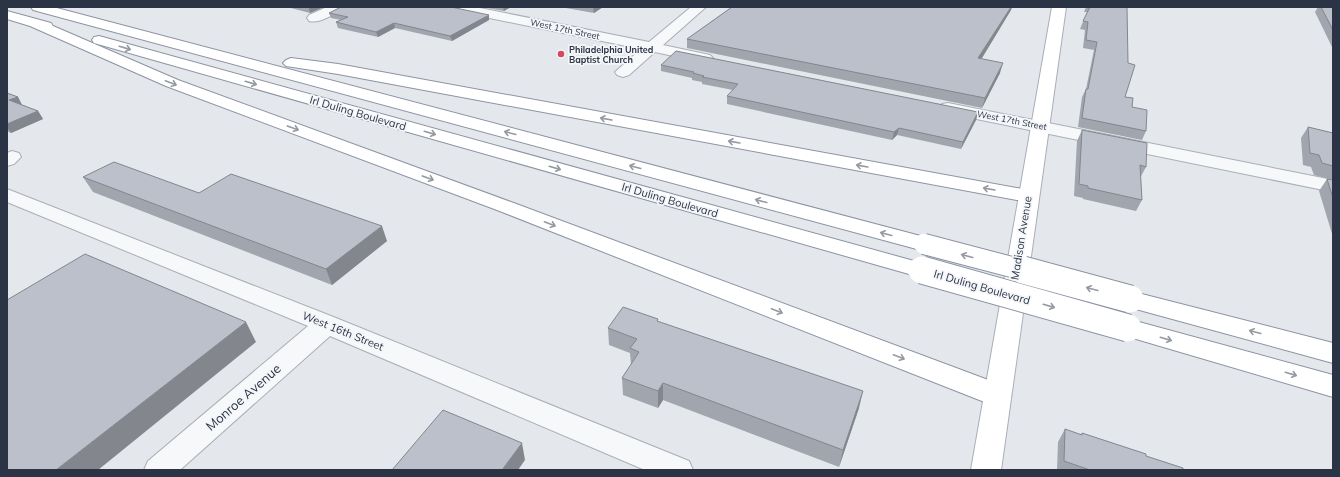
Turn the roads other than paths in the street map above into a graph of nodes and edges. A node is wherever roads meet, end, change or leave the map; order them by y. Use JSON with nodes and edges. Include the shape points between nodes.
{"nodes":[{"id":1,"x":338,"y":7,"type":"edge"},
{"id":2,"x":455,"y":7,"type":"edge"},
{"id":3,"x":699,"y":7,"type":"edge"},
{"id":4,"x":1059,"y":7,"type":"edge"},
{"id":5,"x":7,"y":14,"type":"edge"},
{"id":6,"x":36,"y":14,"type":"edge"},
{"id":7,"x":314,"y":18,"type":"dead end"},
{"id":8,"x":652,"y":47,"type":"junction"},
{"id":9,"x":199,"y":50,"type":"junction"},
{"id":10,"x":721,"y":61,"type":"edge"},
{"id":11,"x":623,"y":72,"type":"dead end"},
{"id":12,"x":934,"y":105,"type":"edge"},
{"id":13,"x":1040,"y":126,"type":"junction"},
{"id":14,"x":1333,"y":186,"type":"edge"},
{"id":15,"x":7,"y":195,"type":"edge"},
{"id":16,"x":1028,"y":196,"type":"junction"},
{"id":17,"x":327,"y":324,"type":"junction"},
{"id":18,"x":1333,"y":353,"type":"edge"},
{"id":19,"x":1333,"y":386,"type":"edge"},
{"id":20,"x":997,"y":395,"type":"junction"},
{"id":21,"x":159,"y":470,"type":"edge"},
{"id":22,"x":678,"y":470,"type":"edge"},
{"id":23,"x":986,"y":470,"type":"edge"}],
"edges":[{"from":1,"to":7,"type":"street"},
{"from":2,"to":8,"type":"street","name":"West 17th Street"},
{"from":3,"to":8,"type":"street"},
{"from":4,"to":13,"type":"main road","name":"Madison Avenue"},
{"from":5,"to":6,"type":"main road","name":"Irl Duling Boulevard"},
{"from":6,"to":9,"type":"main road","name":"Irl Duling Boulevard"},
{"from":6,"to":19,"type":"main road","name":"Irl Duling Boulevard","one_way":true,"bridge":true,"via":[[917,269]]},
{"from":6,"to":20,"type":"main road","one_way":true,"via":[[119,61],[172,83],[504,206]]},
{"from":8,"to":10,"type":"street","name":"West 17th Street"},
{"from":8,"to":11,"type":"street"},
{"from":16,"to":9,"type":"main road","one_way":true,"via":[[346,71]]},
{"from":18,"to":9,"type":"main road","name":"Irl Duling Boulevard","one_way":true,"bridge":true},
{"from":12,"to":13,"type":"street","name":"West 17th Street"},
{"from":13,"to":14,"type":"street","name":"West 17th Street"},
{"from":13,"to":16,"type":"main road","name":"Madison Avenue"},
{"from":15,"to":17,"type":"street","name":"West 16th Street"},
{"from":16,"to":20,"type":"main road","name":"Madison Avenue"},
{"from":17,"to":21,"type":"street","name":"Monroe Avenue"},
{"from":17,"to":22,"type":"street","name":"West 16th Street"},
{"from":20,"to":23,"type":"main road","name":"Madison Avenue"}]}
